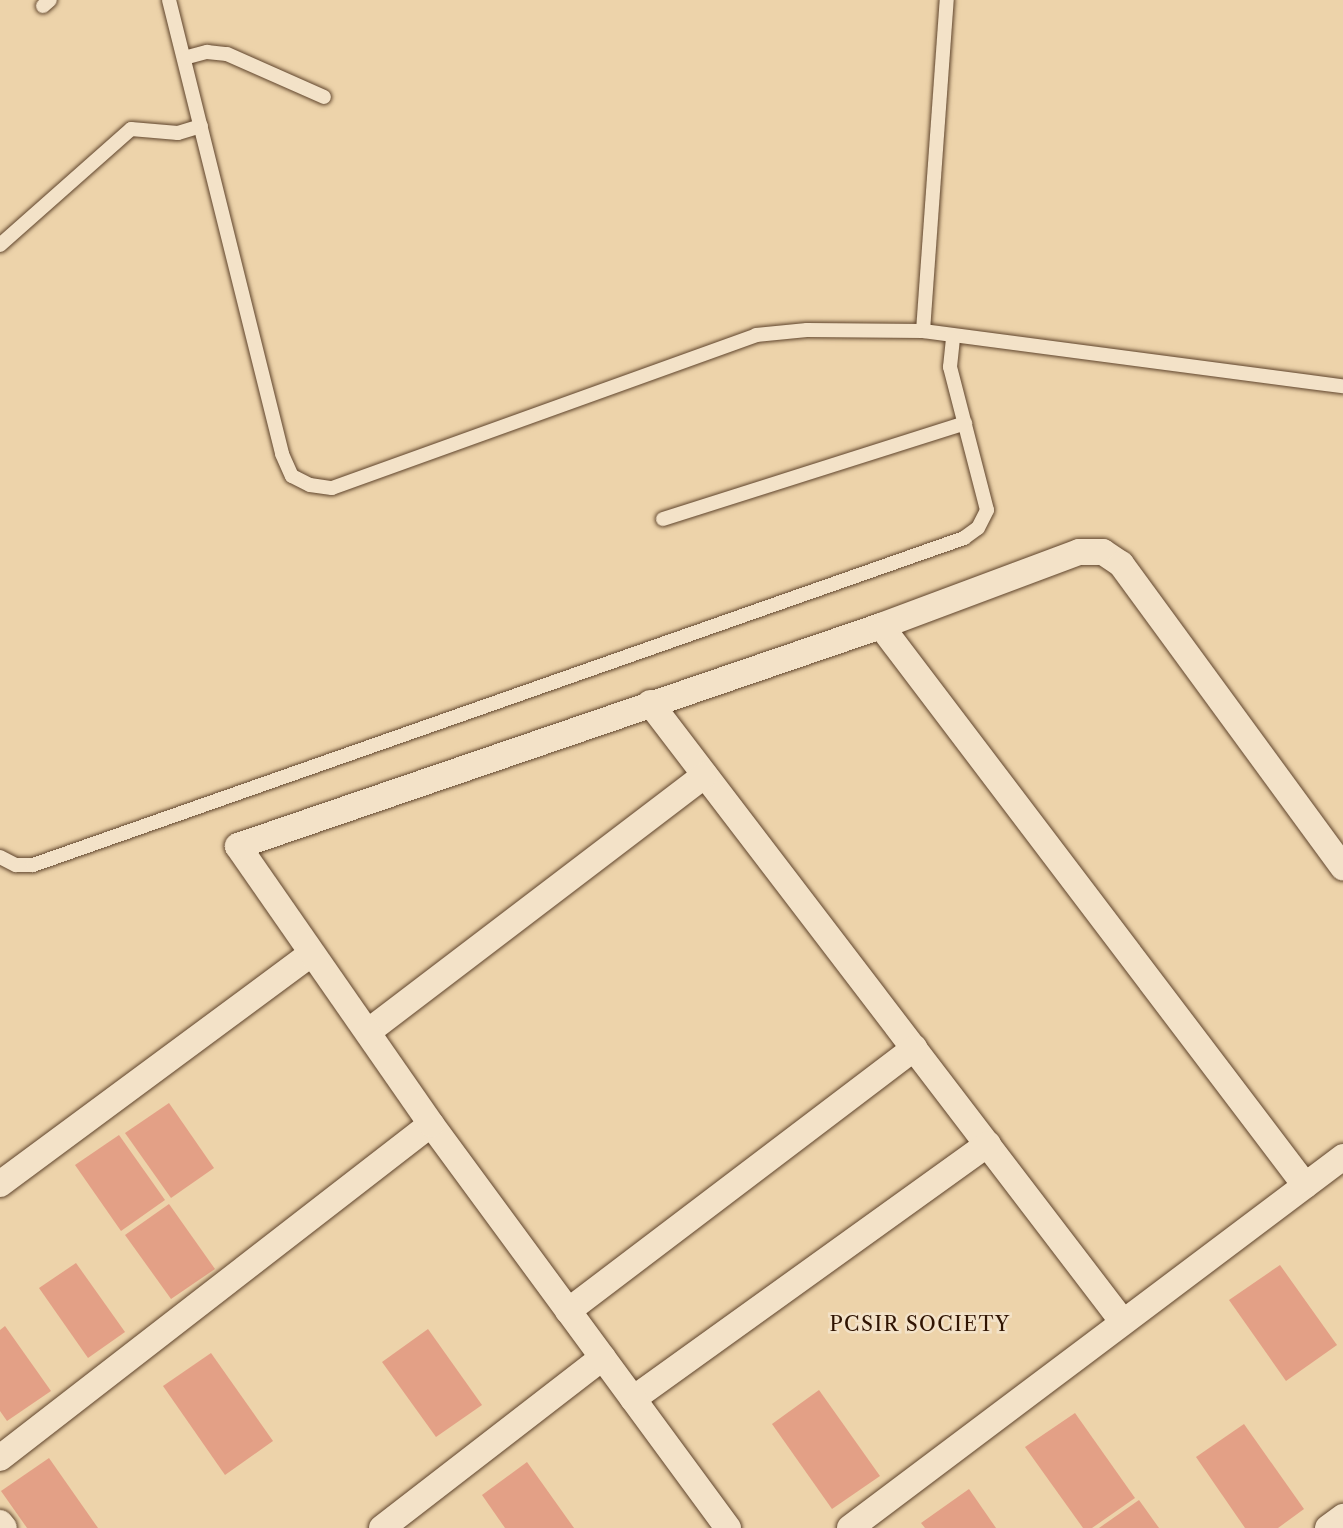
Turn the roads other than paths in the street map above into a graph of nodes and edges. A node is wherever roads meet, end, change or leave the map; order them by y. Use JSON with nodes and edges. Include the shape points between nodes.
{"nodes":[{"id":1,"x":169,"y":0,"type":"edge"},
{"id":2,"x":947,"y":0,"type":"edge"},
{"id":3,"x":184,"y":58,"type":"junction"},
{"id":4,"x":324,"y":97,"type":"dead end"},
{"id":5,"x":201,"y":126,"type":"junction"},
{"id":6,"x":0,"y":245,"type":"edge"},
{"id":7,"x":923,"y":331,"type":"junction"},
{"id":8,"x":953,"y":336,"type":"junction"},
{"id":9,"x":1343,"y":386,"type":"edge"},
{"id":10,"x":965,"y":423,"type":"junction"},
{"id":11,"x":663,"y":519,"type":"dead end"},
{"id":12,"x":881,"y":626,"type":"junction"},
{"id":13,"x":650,"y":703,"type":"junction"},
{"id":14,"x":705,"y":775,"type":"junction"},
{"id":15,"x":0,"y":857,"type":"edge"},
{"id":16,"x":1343,"y":867,"type":"edge"},
{"id":17,"x":311,"y":954,"type":"junction"},
{"id":18,"x":369,"y":1031,"type":"junction"},
{"id":19,"x":915,"y":1048,"type":"junction"},
{"id":20,"x":431,"y":1124,"type":"junction"},
{"id":21,"x":988,"y":1144,"type":"junction"},
{"id":22,"x":1343,"y":1156,"type":"edge"},
{"id":23,"x":0,"y":1184,"type":"edge"},
{"id":24,"x":1305,"y":1185,"type":"junction"},
{"id":25,"x":568,"y":1311,"type":"junction"},
{"id":26,"x":1123,"y":1322,"type":"junction"},
{"id":27,"x":603,"y":1357,"type":"junction"},
{"id":28,"x":633,"y":1399,"type":"junction"},
{"id":29,"x":0,"y":1458,"type":"edge"},
{"id":30,"x":1343,"y":1517,"type":"edge"},
{"id":31,"x":0,"y":1523,"type":"edge"},
{"id":32,"x":4,"y":1528,"type":"edge"},
{"id":33,"x":382,"y":1528,"type":"edge"},
{"id":34,"x":728,"y":1528,"type":"edge"},
{"id":35,"x":850,"y":1528,"type":"edge"},
{"id":36,"x":1328,"y":1528,"type":"edge"}],
"edges":[{"from":1,"to":3,"type":"lane"},
{"from":2,"to":7,"type":"lane"},
{"from":3,"to":4,"type":"lane","via":[[207,52],[227,54]]},
{"from":3,"to":5,"type":"lane"},
{"from":5,"to":6,"type":"lane","via":[[178,133],[131,129]]},
{"from":5,"to":7,"type":"lane","via":[[282,454],[292,476],[310,485],[332,488],[756,335],[807,330]]},
{"from":7,"to":8,"type":"lane"},
{"from":8,"to":9,"type":"lane"},
{"from":8,"to":10,"type":"lane","via":[[950,367]]},
{"from":10,"to":11,"type":"lane"},
{"from":10,"to":15,"type":"lane","via":[[987,510],[978,528],[964,538],[33,865],[16,865]]},
{"from":12,"to":13,"type":"street"},
{"from":12,"to":16,"type":"street","via":[[1078,552],[1102,552],[1121,564]]},
{"from":12,"to":24,"type":"street"},
{"from":13,"to":14,"type":"street"},
{"from":13,"to":17,"type":"street","via":[[238,846]]},
{"from":14,"to":18,"type":"street"},
{"from":14,"to":19,"type":"street"},
{"from":17,"to":18,"type":"street"},
{"from":17,"to":23,"type":"street"},
{"from":18,"to":20,"type":"street"},
{"from":19,"to":21,"type":"street"},
{"from":19,"to":25,"type":"street"},
{"from":20,"to":25,"type":"street"},
{"from":20,"to":29,"type":"street"},
{"from":21,"to":26,"type":"street"},
{"from":21,"to":28,"type":"street"},
{"from":22,"to":24,"type":"street"},
{"from":24,"to":26,"type":"street"},
{"from":25,"to":27,"type":"street"},
{"from":26,"to":35,"type":"street"},
{"from":27,"to":28,"type":"street"},
{"from":27,"to":33,"type":"street"},
{"from":28,"to":34,"type":"street"},
{"from":30,"to":36,"type":"street"},
{"from":31,"to":32,"type":"street"}]}
